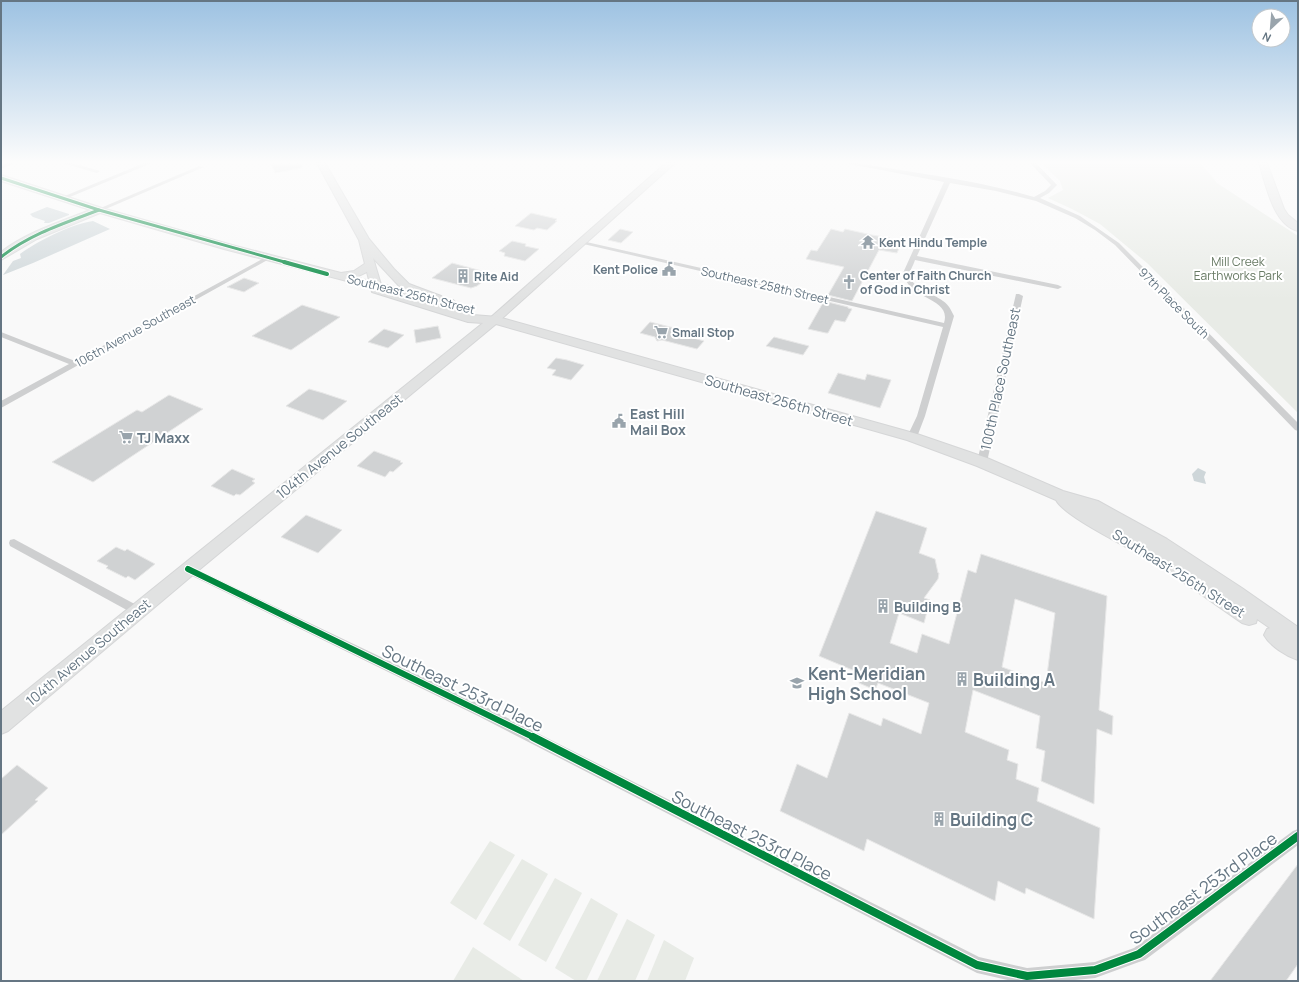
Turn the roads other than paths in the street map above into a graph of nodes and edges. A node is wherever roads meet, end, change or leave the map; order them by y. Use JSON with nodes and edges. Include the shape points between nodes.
{"nodes":[{"id":1,"x":95,"y":209,"type":"edge"},
{"id":2,"x":102,"y":209,"type":"edge"},
{"id":3,"x":346,"y":209,"type":"edge"},
{"id":4,"x":620,"y":209,"type":"edge"},
{"id":5,"x":934,"y":209,"type":"edge"},
{"id":6,"x":1063,"y":209,"type":"edge"},
{"id":7,"x":1279,"y":209,"type":"edge"},
{"id":8,"x":99,"y":210,"type":"junction"},
{"id":9,"x":1298,"y":228,"type":"edge"},
{"id":10,"x":582,"y":243,"type":"junction"},
{"id":11,"x":365,"y":245,"type":"junction"},
{"id":12,"x":912,"y":256,"type":"junction"},
{"id":13,"x":1,"y":257,"type":"edge"},
{"id":14,"x":268,"y":258,"type":"junction"},
{"id":15,"x":370,"y":265,"type":"junction"},
{"id":16,"x":327,"y":274,"type":"junction"},
{"id":17,"x":341,"y":276,"type":"junction"},
{"id":18,"x":1058,"y":287,"type":"dead end"},
{"id":19,"x":376,"y":288,"type":"junction"},
{"id":20,"x":1018,"y":296,"type":"dead end"},
{"id":21,"x":449,"y":302,"type":"junction"},
{"id":22,"x":439,"y":310,"type":"junction"},
{"id":23,"x":494,"y":320,"type":"junction"},
{"id":24,"x":948,"y":326,"type":"junction"},
{"id":25,"x":1,"y":334,"type":"edge"},
{"id":26,"x":467,"y":342,"type":"junction"},
{"id":27,"x":75,"y":364,"type":"junction"},
{"id":28,"x":1,"y":405,"type":"edge"},
{"id":29,"x":1298,"y":428,"type":"edge"},
{"id":30,"x":912,"y":437,"type":"junction"},
{"id":31,"x":982,"y":462,"type":"junction"},
{"id":32,"x":1058,"y":495,"type":"junction"},
{"id":33,"x":14,"y":543,"type":"dead end"},
{"id":34,"x":188,"y":568,"type":"junction"},
{"id":35,"x":138,"y":611,"type":"junction"},
{"id":36,"x":1298,"y":638,"type":"edge"},
{"id":37,"x":1298,"y":652,"type":"edge"},
{"id":38,"x":1,"y":724,"type":"edge"},
{"id":39,"x":1298,"y":836,"type":"edge"}],
"edges":[{"from":1,"to":8,"type":"main road","name":"Southeast 256th Street"},
{"from":2,"to":8,"type":"street"},
{"from":3,"to":11,"type":"main road"},
{"from":4,"to":10,"type":"main road","name":"104th Avenue Southeast"},
{"from":5,"to":12,"type":"street"},
{"from":6,"to":29,"type":"street","name":"97th Place South","via":[[1085,220],[1117,244]]},
{"from":7,"to":9,"type":"main road","via":[[1284,217]]},
{"from":8,"to":13,"type":"main road","via":[[29,239]]},
{"from":8,"to":14,"type":"main road","name":"Southeast 256th Street"},
{"from":10,"to":23,"type":"main road","name":"104th Avenue Southeast"},
{"from":10,"to":24,"type":"street","name":"Southeast 258th Street"},
{"from":11,"to":15,"type":"main road"},
{"from":11,"to":21,"type":"main road","via":[[405,286]]},
{"from":12,"to":18,"type":"street"},
{"from":12,"to":24,"type":"street","via":[[906,270],[907,280],[947,309],[950,316]]},
{"from":14,"to":16,"type":"main road","name":"Southeast 256th Street"},
{"from":14,"to":27,"type":"street","name":"106th Avenue Southeast"},
{"from":15,"to":17,"type":"main road","via":[[357,274]]},
{"from":15,"to":19,"type":"main road"},
{"from":16,"to":17,"type":"main road","name":"Southeast 256th Street"},
{"from":16,"to":19,"type":"main road","name":"Southeast 256th Street","via":[[330,277]]},
{"from":17,"to":19,"type":"main road","name":"Southeast 256th Street"},
{"from":19,"to":21,"type":"main road","name":"Southeast 256th Street"},
{"from":19,"to":22,"type":"main road","name":"Southeast 256th Street"},
{"from":20,"to":31,"type":"street","name":"100th Place Southeast"},
{"from":21,"to":23,"type":"main road","name":"Southeast 256th Street","via":[[480,311]]},
{"from":22,"to":23,"type":"main road","name":"Southeast 256th Street","via":[[472,319]]},
{"from":22,"to":26,"type":"main road","via":[[462,324]]},
{"from":23,"to":26,"type":"main road","name":"104th Avenue Southeast"},
{"from":23,"to":30,"type":"main road","name":"Southeast 256th Street"},
{"from":24,"to":30,"type":"street"},
{"from":25,"to":27,"type":"street"},
{"from":26,"to":34,"type":"main road","name":"104th Avenue Southeast"},
{"from":27,"to":28,"type":"street","name":"106th Avenue Southeast"},
{"from":30,"to":31,"type":"main road","name":"Southeast 256th Street"},
{"from":31,"to":32,"type":"main road","name":"Southeast 256th Street"},
{"from":32,"to":36,"type":"main road","name":"Southeast 256th Street","via":[[1092,505],[1161,544]]},
{"from":32,"to":37,"type":"main road","name":"Southeast 256th Street","via":[[1083,514],[1153,554],[1231,604]]},
{"from":33,"to":35,"type":"street"},
{"from":34,"to":35,"type":"main road","name":"104th Avenue Southeast"},
{"from":34,"to":39,"type":"street","name":"Southeast 253rd Place","via":[[483,712],[977,965],[1027,976],[1095,970],[1139,954]]},
{"from":35,"to":38,"type":"main road","name":"104th Avenue Southeast"}]}
